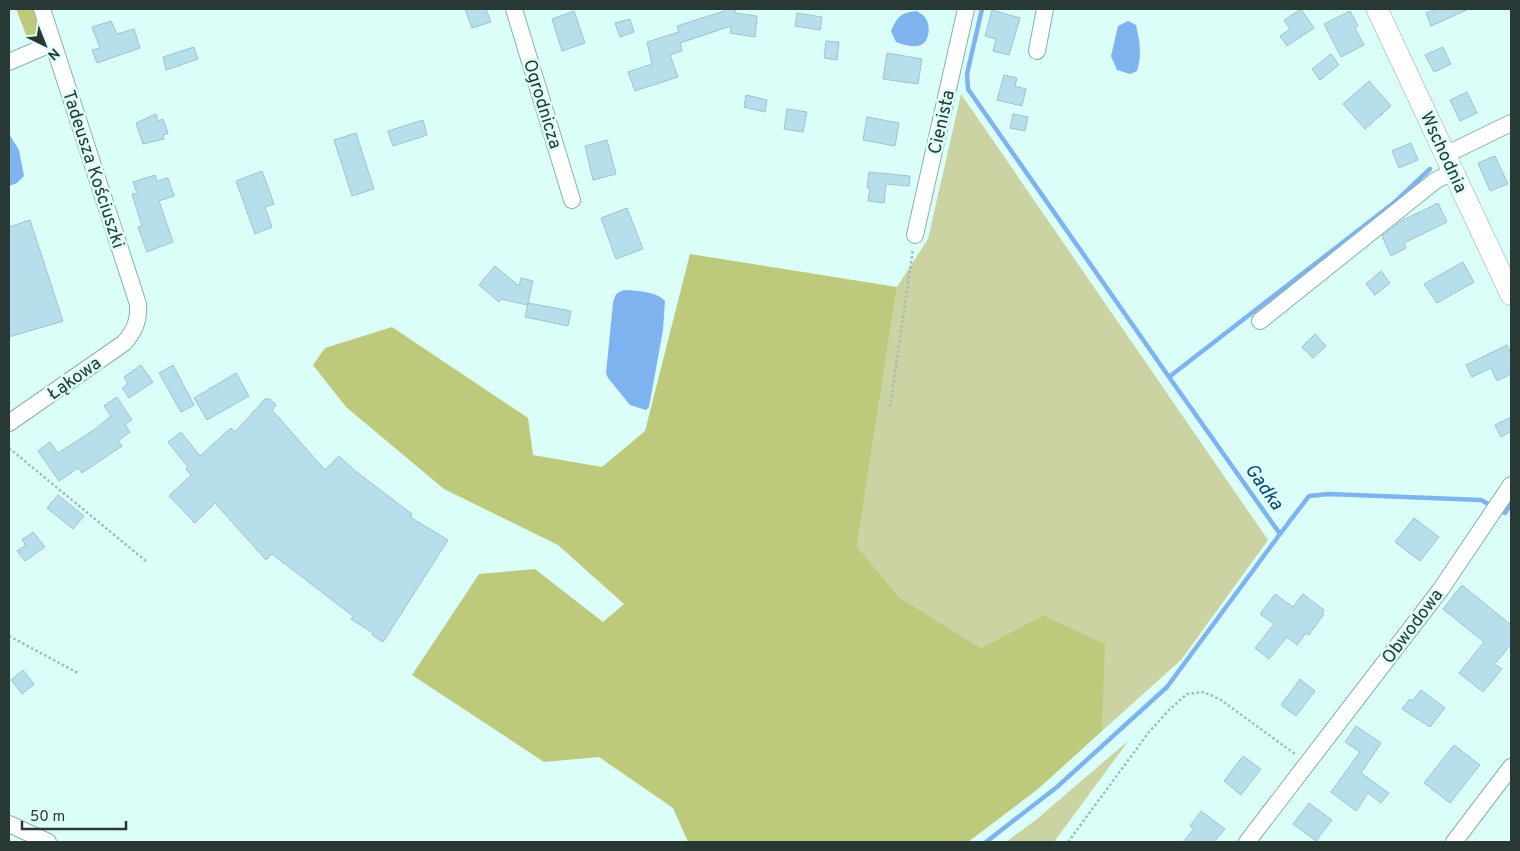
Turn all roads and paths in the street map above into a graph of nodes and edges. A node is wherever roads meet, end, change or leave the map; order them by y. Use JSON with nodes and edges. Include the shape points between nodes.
{"nodes":[{"id":1,"x":42,"y":9,"type":"edge"},
{"id":2,"x":514,"y":9,"type":"edge"},
{"id":3,"x":966,"y":9,"type":"edge"},
{"id":4,"x":1045,"y":9,"type":"edge"},
{"id":5,"x":1377,"y":9,"type":"edge"},
{"id":6,"x":54,"y":44,"type":"junction"},
{"id":7,"x":1037,"y":50,"type":"dead end"},
{"id":8,"x":9,"y":62,"type":"edge"},
{"id":9,"x":1511,"y":123,"type":"edge"},
{"id":10,"x":1449,"y":163,"type":"junction"},
{"id":11,"x":572,"y":200,"type":"dead end"},
{"id":12,"x":915,"y":235,"type":"joint"},
{"id":13,"x":1511,"y":295,"type":"edge"},
{"id":14,"x":1260,"y":321,"type":"dead end"},
{"id":15,"x":135,"y":329,"type":"joint"},
{"id":16,"x":890,"y":407,"type":"dead end"},
{"id":17,"x":9,"y":423,"type":"edge"},
{"id":18,"x":9,"y":448,"type":"edge"},
{"id":19,"x":1511,"y":485,"type":"edge"},
{"id":20,"x":147,"y":562,"type":"dead end"},
{"id":21,"x":9,"y":636,"type":"edge"},
{"id":22,"x":78,"y":673,"type":"dead end"},
{"id":23,"x":1308,"y":764,"type":"junction"},
{"id":24,"x":1511,"y":766,"type":"edge"},
{"id":25,"x":9,"y":824,"type":"edge"},
{"id":26,"x":48,"y":842,"type":"edge"},
{"id":27,"x":1068,"y":842,"type":"edge"},
{"id":28,"x":1247,"y":842,"type":"edge"},
{"id":29,"x":1454,"y":842,"type":"edge"}],
"edges":[{"from":1,"to":6,"type":"street","name":"Tadeusza Kościuszki"},
{"from":2,"to":11,"type":"street","name":"Ogrodnicza"},
{"from":3,"to":12,"type":"street","name":"Cienista"},
{"from":4,"to":7,"type":"street"},
{"from":5,"to":10,"type":"street","name":"Wschodnia"},
{"from":6,"to":8,"type":"street"},
{"from":6,"to":15,"type":"street","name":"Tadeusza Kościuszki","via":[[138,304]]},
{"from":9,"to":10,"type":"street"},
{"from":10,"to":13,"type":"street","name":"Wschodnia"},
{"from":10,"to":14,"type":"street","via":[[1435,181]]},
{"from":12,"to":16,"type":"path"},
{"from":15,"to":17,"type":"street","name":"Łąkowa","via":[[124,343]]},
{"from":18,"to":20,"type":"path"},
{"from":19,"to":23,"type":"street","name":"Obwodowa","via":[[1440,589]]},
{"from":21,"to":22,"type":"path"},
{"from":23,"to":27,"type":"path","via":[[1221,700],[1204,692],[1187,694],[1149,732]]},
{"from":23,"to":28,"type":"street","name":"Obwodowa"},
{"from":24,"to":29,"type":"street"},
{"from":25,"to":26,"type":"street"}]}
